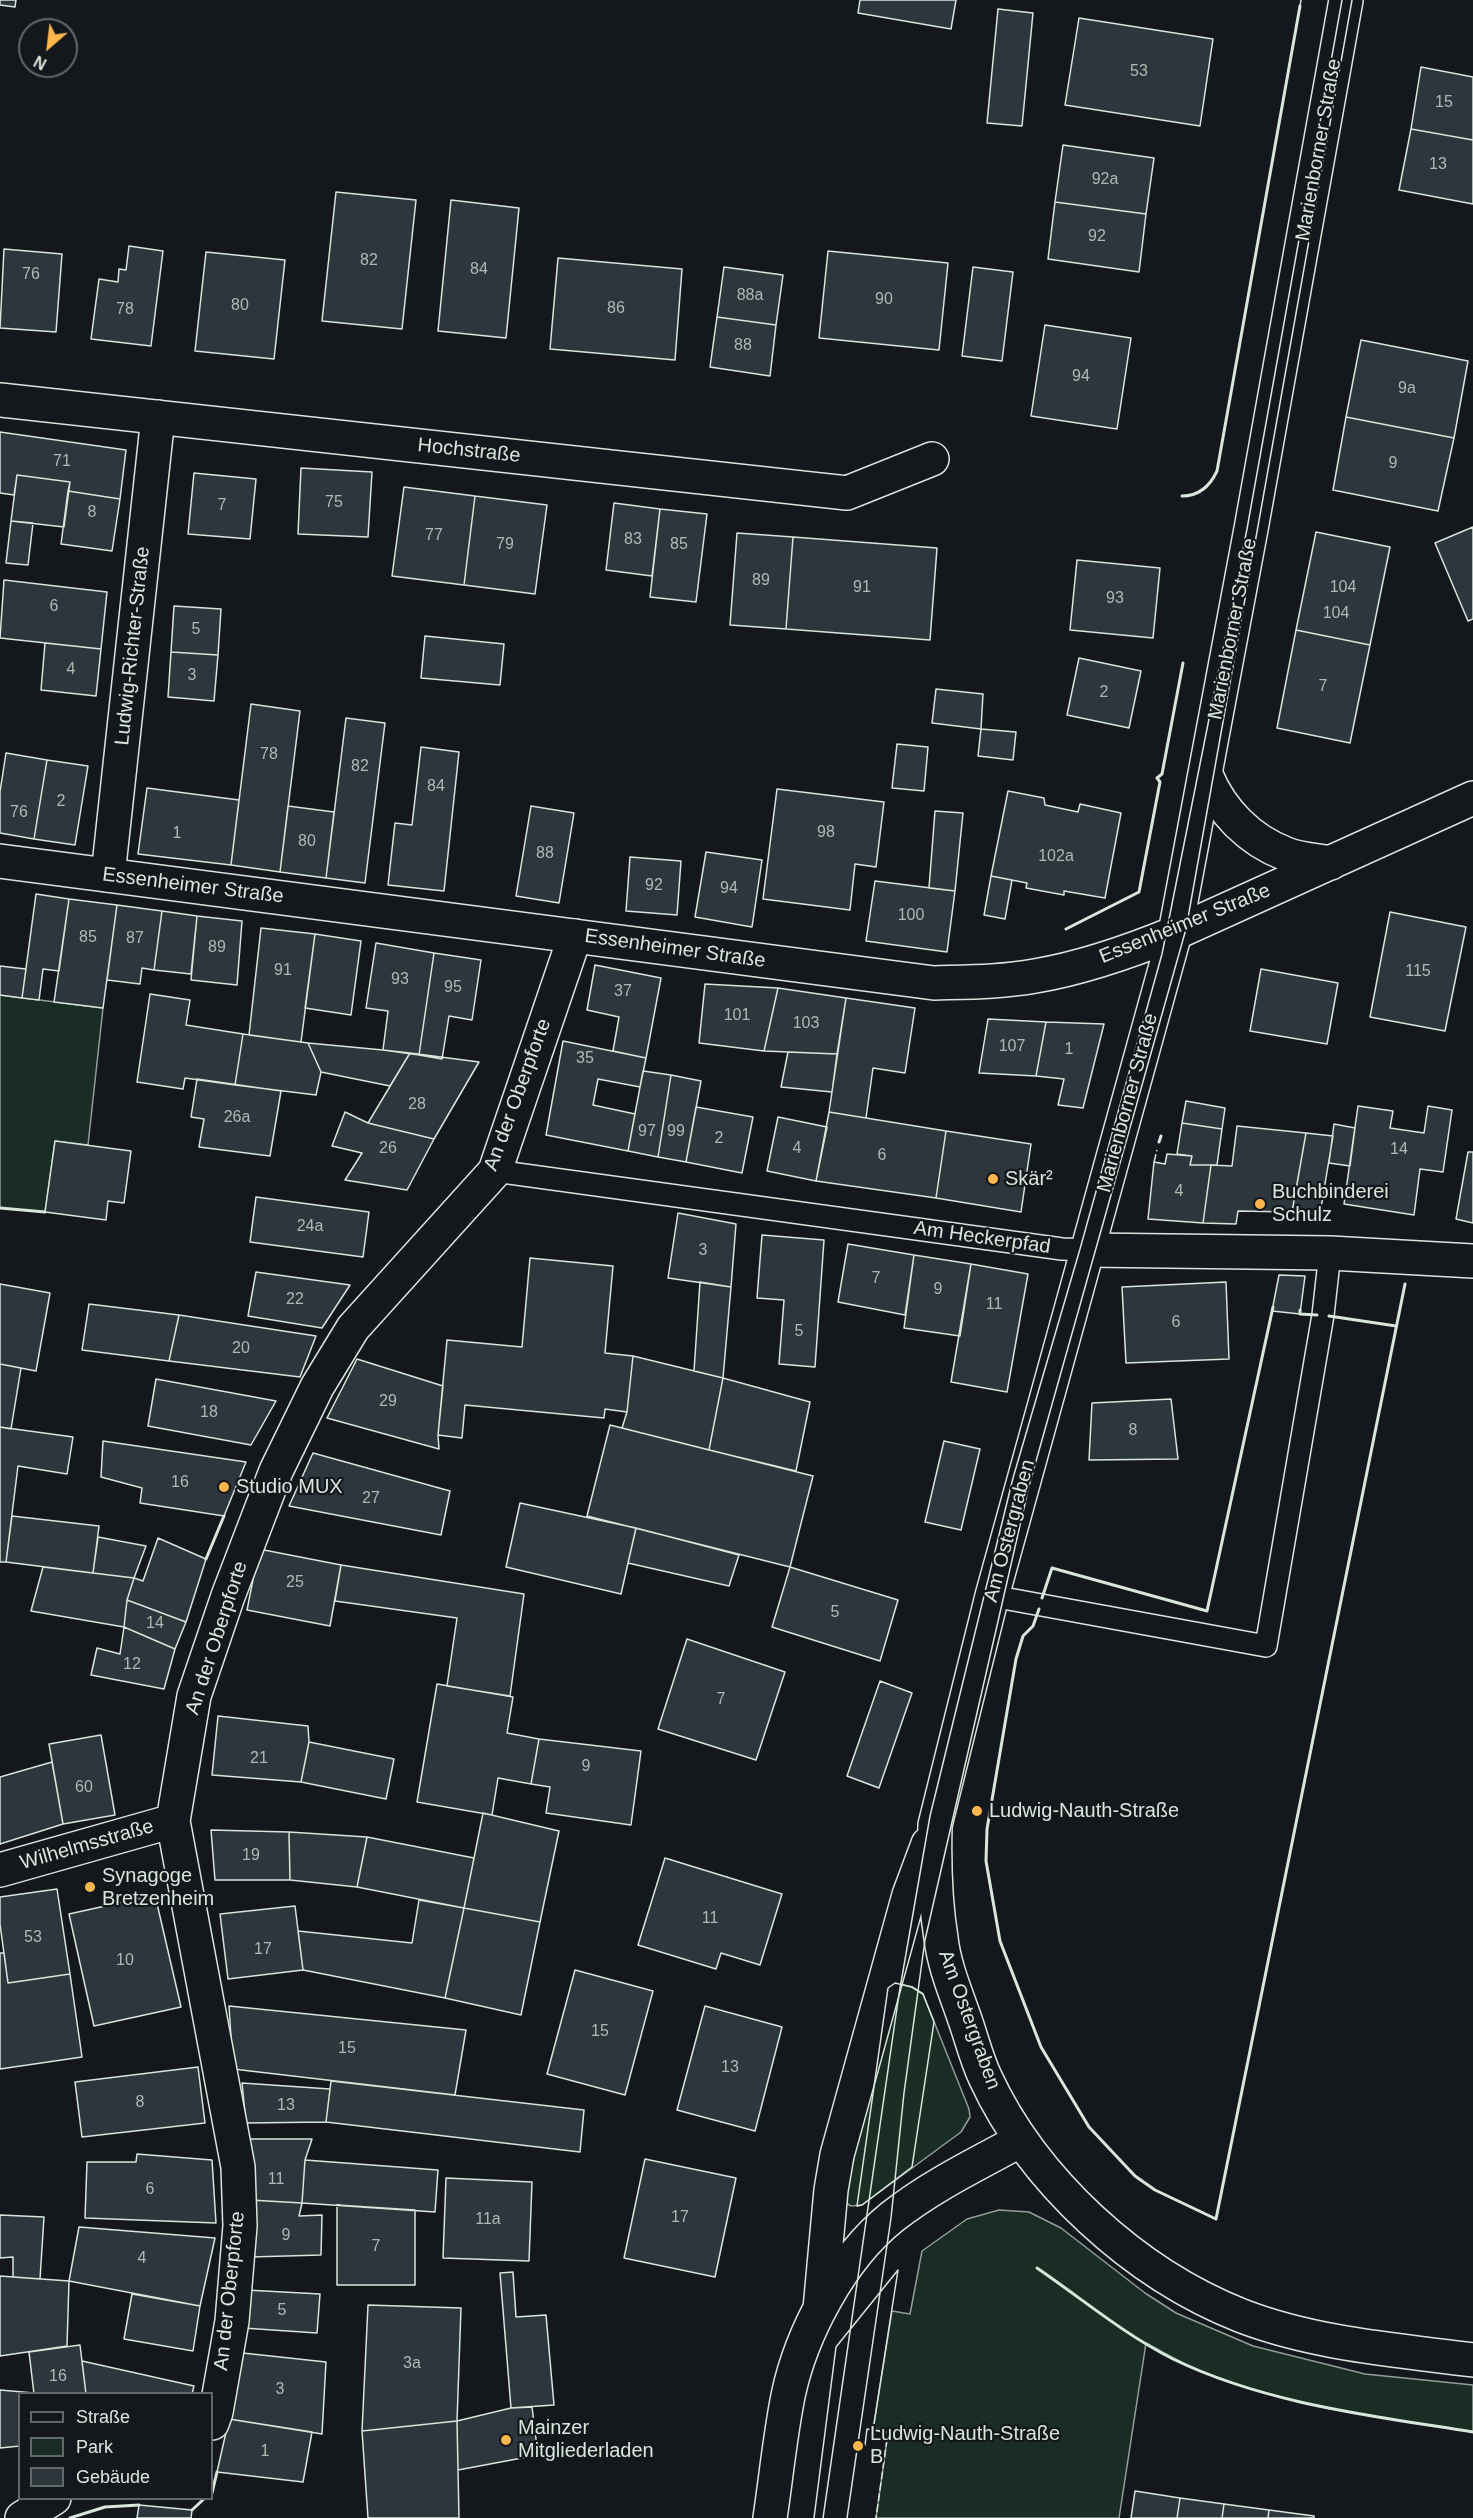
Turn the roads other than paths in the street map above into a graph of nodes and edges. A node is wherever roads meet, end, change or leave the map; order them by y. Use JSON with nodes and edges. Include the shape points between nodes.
{"nodes":[{"id":1,"x":1346,"y":0,"type":"edge"},
{"id":2,"x":0,"y":400,"type":"edge"},
{"id":3,"x":158,"y":417,"type":"junction"},
{"id":4,"x":932,"y":459,"type":"dead end"},
{"id":5,"x":1206,"y":775,"type":"junction"},
{"id":6,"x":1473,"y":798,"type":"edge"},
{"id":7,"x":0,"y":861,"type":"edge"},
{"id":8,"x":1331,"y":862,"type":"junction"},
{"id":9,"x":108,"y":875,"type":"junction"},
{"id":10,"x":1175,"y":933,"type":"junction"},
{"id":11,"x":575,"y":936,"type":"junction"},
{"id":12,"x":495,"y":1171,"type":"junction"},
{"id":13,"x":1088,"y":1250,"type":"junction"},
{"id":14,"x":1330,"y":1253,"type":"junction"},
{"id":15,"x":1473,"y":1261,"type":"edge"},
{"id":16,"x":992,"y":1596,"type":"junction"},
{"id":17,"x":173,"y":1821,"type":"junction"},
{"id":18,"x":934,"y":1825,"type":"junction"},
{"id":19,"x":0,"y":1870,"type":"edge"},
{"id":20,"x":1021,"y":2140,"type":"junction"},
{"id":21,"x":820,"y":2309,"type":"junction"},
{"id":22,"x":1473,"y":2360,"type":"edge"},
{"id":23,"x":213,"y":2420,"type":"edge"},
{"id":24,"x":52,"y":2500,"type":"edge"},
{"id":25,"x":22,"y":2518,"type":"edge"},
{"id":26,"x":770,"y":2518,"type":"edge"}],
"edges":[{"from":1,"to":5,"type":"street","name":"Marienborner Straße","via":[[1241,528]]},
{"from":2,"to":3,"type":"street","name":"Hochstraße"},
{"from":3,"to":4,"type":"street","name":"Hochstraße","via":[[847,493]]},
{"from":3,"to":9,"type":"street","name":"Ludwig-Richter-Straße"},
{"from":5,"to":8,"type":"street","via":[[1225,808],[1248,833],[1288,855]]},
{"from":5,"to":10,"type":"street","name":"Marienborner Straße"},
{"from":6,"to":8,"type":"street","name":"Essenheimer Straße"},
{"from":7,"to":9,"type":"street","name":"Essenheimer Straße"},
{"from":8,"to":10,"type":"street","name":"Essenheimer Straße"},
{"from":9,"to":11,"type":"street","name":"Essenheimer Straße"},
{"from":10,"to":11,"type":"street","name":"Essenheimer Straße","via":[[1106,959],[1037,976],[934,983]]},
{"from":10,"to":13,"type":"street","name":"Marienborner Straße"},
{"from":11,"to":12,"type":"street","name":"An der Oberpforte"},
{"from":12,"to":13,"type":"lane","name":"Am Heckerpfad"},
{"from":12,"to":17,"type":"street","name":"An der Oberpforte","via":[[353,1328],[317,1387],[276,1471],[194,1696]]},
{"from":13,"to":14,"type":"street","name":"Am Heckerpfad"},
{"from":13,"to":16,"type":"street","name":"Am Ostergraben"},
{"from":14,"to":15,"type":"street","name":"Am Heckerpfad"},
{"from":14,"to":16,"type":"lane","via":[[1323,1316],[1266,1646]]},
{"from":16,"to":18,"type":"street","name":"Am Ostergraben"},
{"from":17,"to":19,"type":"street","name":"Wilhelmsstraße"},
{"from":17,"to":23,"type":"street","name":"An der Oberpforte","via":[[238,2167],[240,2226],[232,2321]]},
{"from":18,"to":20,"type":"street","name":"Am Ostergraben","via":[[936,1892],[948,1972],[985,2077]]},
{"from":18,"to":21,"type":"street","via":[[909,1895],[837,2155]]},
{"from":20,"to":21,"type":"street","via":[[929,2191],[891,2218],[841,2273]]},
{"from":20,"to":22,"type":"street","name":"Am Ostergraben","via":[[1060,2189],[1109,2234],[1150,2267],[1195,2294],[1242,2316],[1316,2338]]},
{"from":21,"to":26,"type":"street","via":[[788,2394]]},
{"from":24,"to":25,"type":"street"}]}
